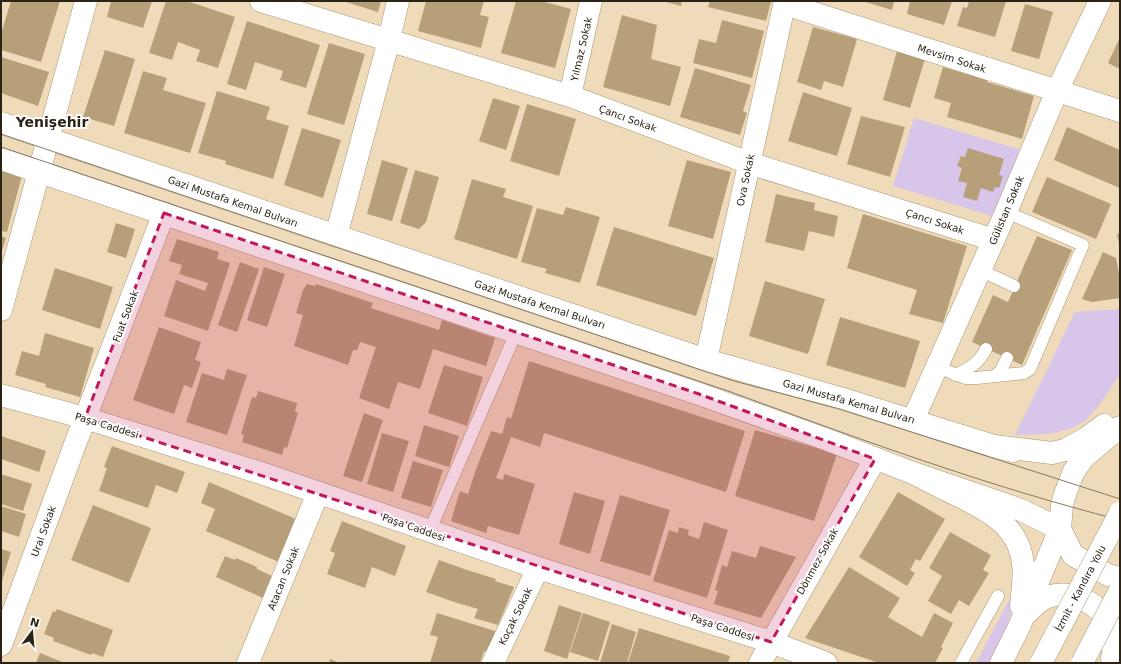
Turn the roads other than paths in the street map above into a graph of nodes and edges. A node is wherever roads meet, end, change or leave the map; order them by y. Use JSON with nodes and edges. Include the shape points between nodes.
{"nodes":[{"id":1,"x":86,"y":1,"type":"edge"},
{"id":2,"x":261,"y":1,"type":"edge"},
{"id":3,"x":398,"y":1,"type":"edge"},
{"id":4,"x":591,"y":1,"type":"edge"},
{"id":5,"x":1100,"y":1,"type":"edge"},
{"id":6,"x":785,"y":2,"type":"edge"},
{"id":7,"x":389,"y":40,"type":"junction"},
{"id":8,"x":1057,"y":91,"type":"junction"},
{"id":9,"x":570,"y":96,"type":"junction"},
{"id":10,"x":1120,"y":111,"type":"edge"},
{"id":11,"x":1,"y":123,"type":"edge"},
{"id":12,"x":48,"y":139,"type":"junction"},
{"id":13,"x":1,"y":159,"type":"edge"},
{"id":14,"x":749,"y":163,"type":"junction"},
{"id":15,"x":39,"y":172,"type":"junction"},
{"id":16,"x":1006,"y":212,"type":"junction"},
{"id":17,"x":164,"y":213,"type":"junction"},
{"id":18,"x":336,"y":236,"type":"junction"},
{"id":19,"x":994,"y":240,"type":"junction"},
{"id":20,"x":980,"y":270,"type":"junction"},
{"id":21,"x":1014,"y":286,"type":"dead end"},
{"id":22,"x":1,"y":310,"type":"edge"},
{"id":23,"x":514,"y":333,"type":"junction"},
{"id":24,"x":986,"y":349,"type":"dead end"},
{"id":25,"x":1007,"y":358,"type":"dead end"},
{"id":26,"x":706,"y":360,"type":"junction"},
{"id":27,"x":946,"y":371,"type":"junction"},
{"id":28,"x":994,"y":376,"type":"junction"},
{"id":29,"x":1,"y":395,"type":"edge"},
{"id":30,"x":1120,"y":414,"type":"edge"},
{"id":31,"x":85,"y":418,"type":"junction"},
{"id":32,"x":913,"y":420,"type":"junction"},
{"id":33,"x":1120,"y":427,"type":"edge"},
{"id":34,"x":1120,"y":442,"type":"edge"},
{"id":35,"x":994,"y":446,"type":"junction"},
{"id":36,"x":1084,"y":457,"type":"junction"},
{"id":37,"x":875,"y":459,"type":"junction"},
{"id":38,"x":913,"y":473,"type":"junction"},
{"id":39,"x":318,"y":493,"type":"junction"},
{"id":40,"x":1120,"y":513,"type":"edge"},
{"id":41,"x":1060,"y":530,"type":"junction"},
{"id":42,"x":429,"y":532,"type":"junction"},
{"id":43,"x":538,"y":568,"type":"junction"},
{"id":44,"x":1120,"y":578,"type":"edge"},
{"id":45,"x":1120,"y":590,"type":"edge"},
{"id":46,"x":998,"y":596,"type":"dead end"},
{"id":47,"x":1021,"y":622,"type":"junction"},
{"id":48,"x":3,"y":633,"type":"edge"},
{"id":49,"x":772,"y":642,"type":"junction"},
{"id":50,"x":1114,"y":656,"type":"edge"},
{"id":51,"x":248,"y":663,"type":"edge"},
{"id":52,"x":493,"y":663,"type":"edge"},
{"id":53,"x":760,"y":663,"type":"edge"},
{"id":54,"x":826,"y":663,"type":"edge"},
{"id":55,"x":961,"y":663,"type":"edge"},
{"id":56,"x":1001,"y":663,"type":"edge"},
{"id":57,"x":1041,"y":663,"type":"edge"},
{"id":58,"x":1082,"y":663,"type":"edge"}],
"edges":[{"from":1,"to":12,"type":"main road"},
{"from":2,"to":7,"type":"main road","name":"Çancı Sokak"},
{"from":3,"to":7,"type":"main road"},
{"from":4,"to":9,"type":"main road","name":"Yılmaz Sokak"},
{"from":5,"to":8,"type":"main road","name":"Gülistan Sokak"},
{"from":6,"to":8,"type":"main road","name":"Mevsim Sokak"},
{"from":6,"to":14,"type":"main road","name":"Ova Sokak"},
{"from":7,"to":9,"type":"main road","name":"Çancı Sokak"},
{"from":7,"to":18,"type":"main road"},
{"from":8,"to":10,"type":"main road","name":"Mevsim Sokak"},
{"from":8,"to":16,"type":"main road","name":"Gülistan Sokak"},
{"from":9,"to":14,"type":"main road","name":"Çancı Sokak"},
{"from":11,"to":12,"type":"main road","name":"Gazi Mustafa Kemal Bulvarı"},
{"from":12,"to":15,"type":"main road"},
{"from":12,"to":18,"type":"main road","name":"Gazi Mustafa Kemal Bulvarı"},
{"from":13,"to":15,"type":"main road"},
{"from":14,"to":19,"type":"main road","name":"Çancı Sokak"},
{"from":14,"to":26,"type":"main road","name":"Ova Sokak"},
{"from":15,"to":17,"type":"main road"},
{"from":15,"to":22,"type":"main road"},
{"from":16,"to":19,"type":"main road","name":"Gülistan Sokak"},
{"from":16,"to":28,"type":"lane","via":[[1083,246],[1053,304],[1030,369],[1024,373]]},
{"from":17,"to":23,"type":"main road"},
{"from":17,"to":31,"type":"main road","name":"Fuat Sokak"},
{"from":18,"to":26,"type":"main road","name":"Gazi Mustafa Kemal Bulvarı"},
{"from":19,"to":20,"type":"main road","name":"Gülistan Sokak"},
{"from":20,"to":21,"type":"lane"},
{"from":20,"to":27,"type":"main road","name":"Gülistan Sokak"},
{"from":23,"to":37,"type":"main road","via":[[699,394]]},
{"from":23,"to":42,"type":"lane"},
{"from":24,"to":27,"type":"lane","via":[[972,368]]},
{"from":25,"to":28,"type":"lane","via":[[1000,372]]},
{"from":26,"to":32,"type":"main road","name":"Gazi Mustafa Kemal Bulvarı"},
{"from":27,"to":28,"type":"lane","via":[[965,378]]},
{"from":27,"to":32,"type":"main road","name":"Gülistan Sokak"},
{"from":29,"to":31,"type":"main road","name":"Paşa Caddesi"},
{"from":30,"to":35,"type":"main road","via":[[1065,450],[1052,453]]},
{"from":31,"to":39,"type":"main road","name":"Paşa Caddesi"},
{"from":31,"to":48,"type":"main road","name":"Ural Sokak"},
{"from":32,"to":35,"type":"main road","name":"Gazi Mustafa Kemal Bulvarı"},
{"from":33,"to":36,"type":"main road"},
{"from":34,"to":36,"type":"main road","via":[[1097,448]]},
{"from":35,"to":36,"type":"main road","name":"Gazi Mustafa Kemal Bulvarı","via":[[1052,460]]},
{"from":36,"to":41,"type":"main road","via":[[1074,471],[1065,494]]},
{"from":37,"to":38,"type":"main road"},
{"from":37,"to":49,"type":"main road","name":"Dönmez Sokak"},
{"from":38,"to":41,"type":"main road","via":[[1021,510]]},
{"from":38,"to":47,"type":"main road","via":[[980,506],[1009,529],[1020,548],[1023,564]]},
{"from":39,"to":42,"type":"main road","name":"Paşa Caddesi"},
{"from":39,"to":51,"type":"main road","name":"Atacan Sokak"},
{"from":40,"to":57,"type":"main road","name":"İzmit - Kandıra Yolu","bridge":true},
{"from":41,"to":44,"type":"main road","via":[[1073,555],[1108,575]]},
{"from":41,"to":47,"type":"main road"},
{"from":42,"to":43,"type":"main road","name":"Paşa Caddesi"},
{"from":43,"to":49,"type":"main road","name":"Paşa Caddesi"},
{"from":43,"to":52,"type":"main road","name":"Koçak Sokak"},
{"from":45,"to":58,"type":"main road","bridge":true},
{"from":46,"to":55,"type":"lane"},
{"from":47,"to":50,"type":"main road","via":[[1045,598],[1061,594],[1082,598],[1093,604],[1106,618],[1113,634]]},
{"from":47,"to":56,"type":"main road"},
{"from":49,"to":53,"type":"main road","name":"Dönmez Sokak"},
{"from":49,"to":54,"type":"main road","name":"Paşa Caddesi"}]}
